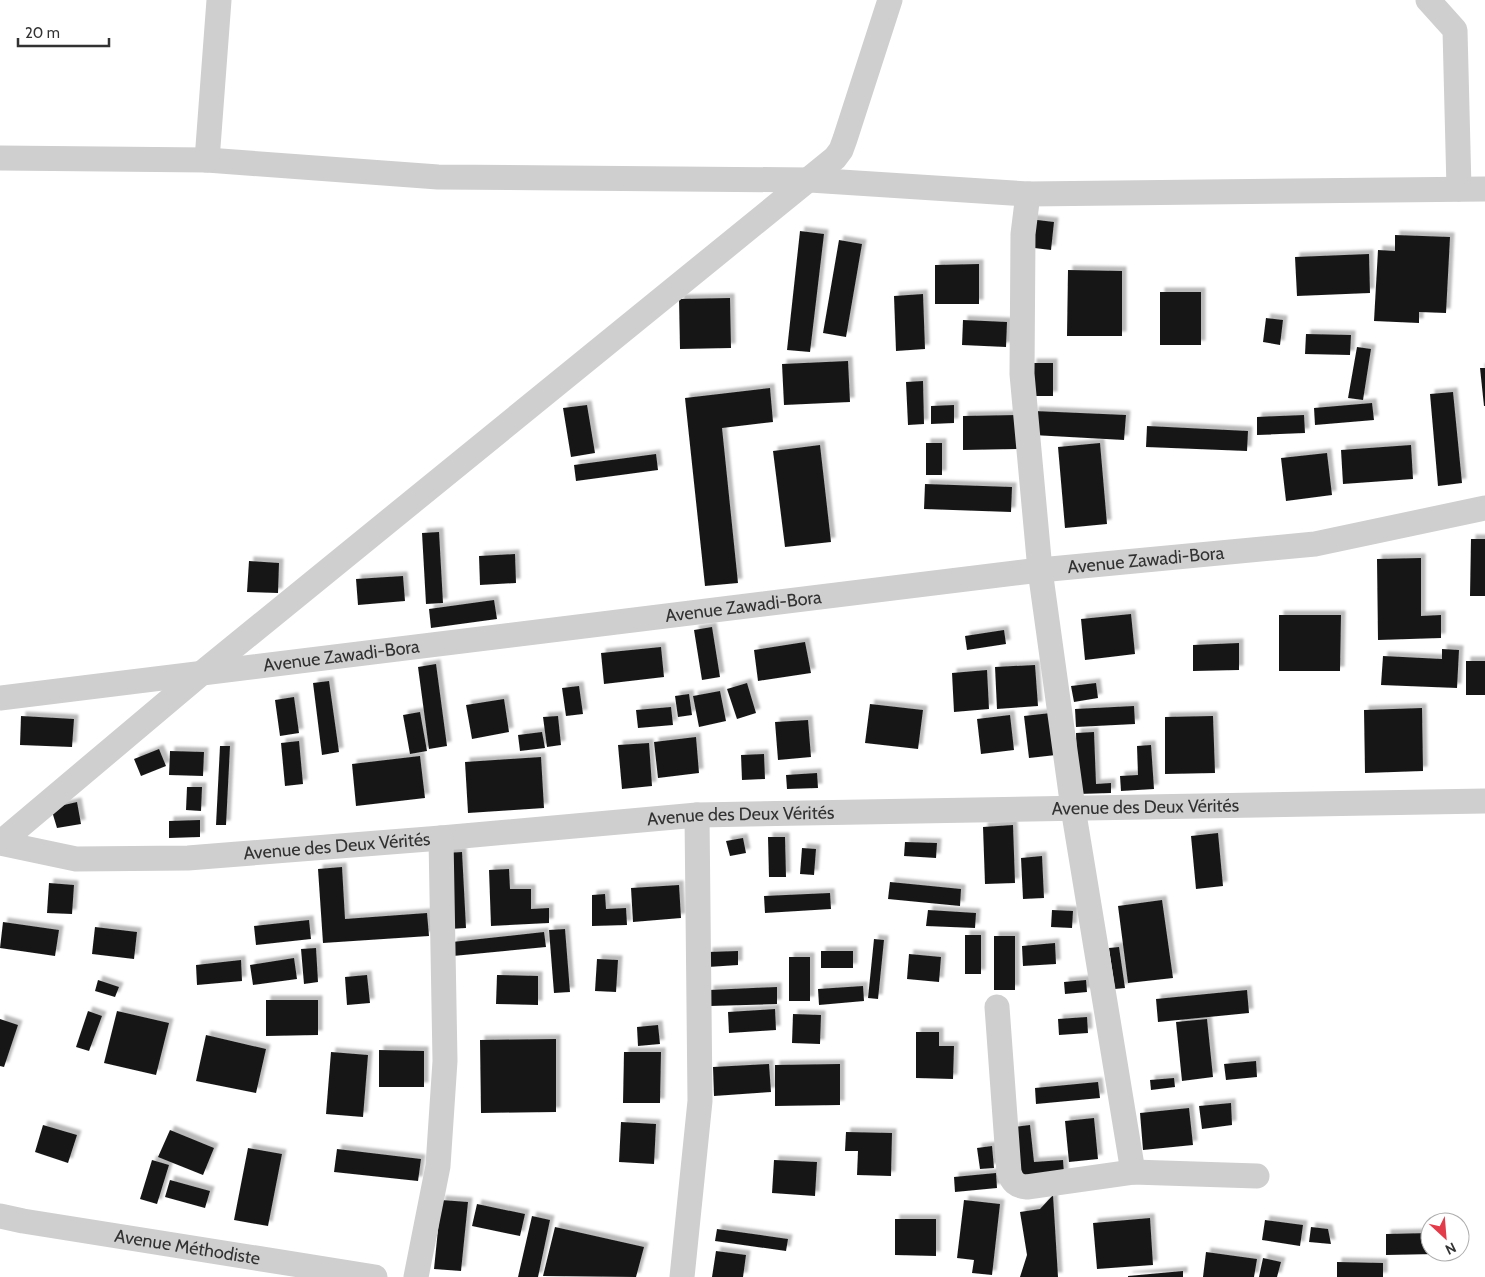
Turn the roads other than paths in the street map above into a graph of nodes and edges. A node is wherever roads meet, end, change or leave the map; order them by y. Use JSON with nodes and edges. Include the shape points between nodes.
{"nodes":[{"id":1,"x":219,"y":0,"type":"edge"},
{"id":2,"x":890,"y":0,"type":"edge"},
{"id":3,"x":1428,"y":0,"type":"edge"},
{"id":4,"x":1453,"y":0,"type":"edge"},
{"id":5,"x":1455,"y":30,"type":"junction"},
{"id":6,"x":0,"y":158,"type":"edge"},
{"id":7,"x":207,"y":160,"type":"junction"},
{"id":8,"x":810,"y":180,"type":"junction"},
{"id":9,"x":1459,"y":189,"type":"junction"},
{"id":10,"x":1485,"y":189,"type":"edge"},
{"id":11,"x":1028,"y":194,"type":"junction"},
{"id":12,"x":1485,"y":508,"type":"edge"},
{"id":13,"x":1040,"y":570,"type":"junction"},
{"id":14,"x":204,"y":672,"type":"junction"},
{"id":15,"x":0,"y":698,"type":"edge"},
{"id":16,"x":1485,"y":801,"type":"edge"},
{"id":17,"x":1073,"y":808,"type":"junction"},
{"id":18,"x":697,"y":815,"type":"junction"},
{"id":19,"x":441,"y":838,"type":"junction"},
{"id":20,"x":0,"y":843,"type":"edge"},
{"id":21,"x":997,"y":1007,"type":"dead end"},
{"id":22,"x":1133,"y":1172,"type":"junction"},
{"id":23,"x":1257,"y":1176,"type":"dead end"},
{"id":24,"x":0,"y":1216,"type":"edge"},
{"id":25,"x":375,"y":1277,"type":"edge"},
{"id":26,"x":416,"y":1277,"type":"edge"},
{"id":27,"x":682,"y":1277,"type":"edge"}],
"edges":[{"from":1,"to":7,"type":"street"},
{"from":2,"to":8,"type":"street","via":[[841,150]]},
{"from":3,"to":5,"type":"street"},
{"from":4,"to":5,"type":"street"},
{"from":5,"to":9,"type":"street"},
{"from":6,"to":7,"type":"street"},
{"from":7,"to":8,"type":"street","via":[[438,177]]},
{"from":8,"to":11,"type":"street"},
{"from":8,"to":14,"type":"street"},
{"from":9,"to":10,"type":"street"},
{"from":9,"to":11,"type":"street"},
{"from":11,"to":13,"type":"street","via":[[1023,234],[1022,374]]},
{"from":12,"to":13,"type":"street","name":"Avenue Zawadi-Bora","via":[[1315,544]]},
{"from":13,"to":14,"type":"street","name":"Avenue Zawadi-Bora"},
{"from":13,"to":17,"type":"street"},
{"from":14,"to":15,"type":"street","name":"Avenue Zawadi-Bora"},
{"from":14,"to":20,"type":"street"},
{"from":16,"to":17,"type":"street","name":"Avenue des Deux Vérités"},
{"from":17,"to":18,"type":"street","name":"Avenue des Deux Vérités"},
{"from":17,"to":22,"type":"street"},
{"from":18,"to":19,"type":"street","name":"Avenue des Deux Vérités"},
{"from":18,"to":27,"type":"street","via":[[700,1102]]},
{"from":19,"to":20,"type":"street","name":"Avenue des Deux Vérités","via":[[188,858],[76,859]]},
{"from":19,"to":26,"type":"street","via":[[446,1061],[438,1166]]},
{"from":21,"to":22,"type":"street","via":[[1009,1172],[1016,1184],[1027,1187]]},
{"from":22,"to":23,"type":"street"},
{"from":24,"to":25,"type":"street","name":"Avenue Méthodiste"}]}
